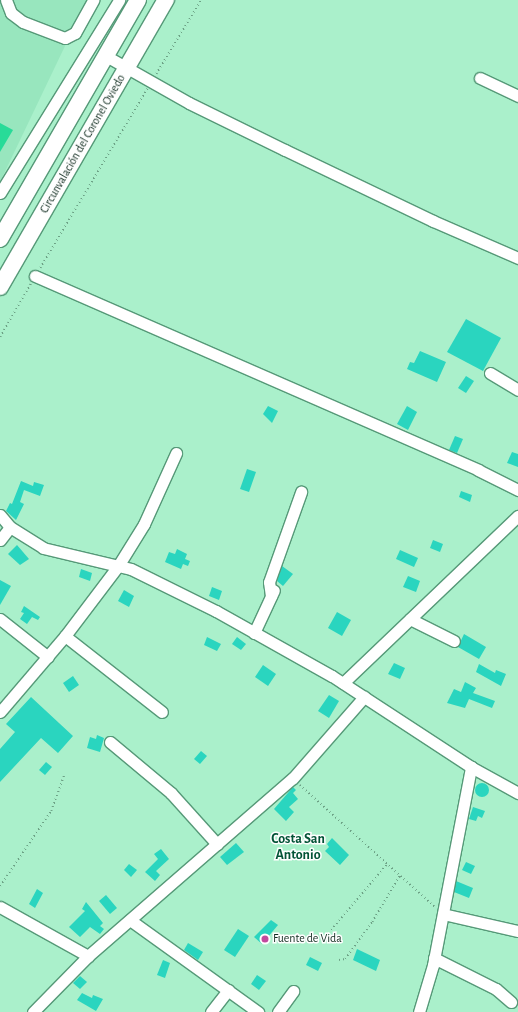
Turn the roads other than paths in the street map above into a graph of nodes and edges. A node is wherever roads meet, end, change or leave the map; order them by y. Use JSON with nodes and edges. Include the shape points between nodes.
{"nodes":[{"id":1,"x":6,"y":0,"type":"edge"},
{"id":2,"x":93,"y":0,"type":"edge"},
{"id":3,"x":119,"y":0,"type":"edge"},
{"id":4,"x":138,"y":0,"type":"edge"},
{"id":5,"x":166,"y":0,"type":"edge"},
{"id":6,"x":106,"y":56,"type":"junction"},
{"id":7,"x":126,"y":69,"type":"junction"},
{"id":8,"x":480,"y":78,"type":"dead end"},
{"id":9,"x":518,"y":96,"type":"edge"},
{"id":10,"x":0,"y":193,"type":"edge"},
{"id":11,"x":0,"y":239,"type":"edge"},
{"id":12,"x":518,"y":258,"type":"edge"},
{"id":13,"x":35,"y":276,"type":"road end"},
{"id":14,"x":0,"y":287,"type":"edge"},
{"id":15,"x":490,"y":373,"type":"dead end"},
{"id":16,"x":518,"y":390,"type":"edge"},
{"id":17,"x":176,"y":453,"type":"dead end"},
{"id":18,"x":518,"y":490,"type":"edge"},
{"id":19,"x":301,"y":492,"type":"dead end"},
{"id":20,"x":0,"y":515,"type":"edge"},
{"id":21,"x":518,"y":517,"type":"edge"},
{"id":22,"x":10,"y":527,"type":"junction"},
{"id":23,"x":0,"y":540,"type":"edge"},
{"id":24,"x":118,"y":566,"type":"junction"},
{"id":25,"x":0,"y":618,"type":"edge"},
{"id":26,"x":410,"y":619,"type":"junction"},
{"id":27,"x":254,"y":633,"type":"junction"},
{"id":28,"x":65,"y":636,"type":"junction"},
{"id":29,"x":454,"y":641,"type":"dead end"},
{"id":30,"x":48,"y":658,"type":"junction"},
{"id":31,"x":343,"y":683,"type":"junction"},
{"id":32,"x":364,"y":697,"type":"junction"},
{"id":33,"x":0,"y":712,"type":"edge"},
{"id":34,"x":162,"y":712,"type":"dead end"},
{"id":35,"x":110,"y":742,"type":"dead end"},
{"id":36,"x":471,"y":767,"type":"junction"},
{"id":37,"x":518,"y":793,"type":"edge"},
{"id":38,"x":217,"y":844,"type":"junction"},
{"id":39,"x":0,"y":907,"type":"edge"},
{"id":40,"x":443,"y":914,"type":"junction"},
{"id":41,"x":130,"y":920,"type":"junction"},
{"id":42,"x":518,"y":931,"type":"edge"},
{"id":43,"x":88,"y":956,"type":"junction"},
{"id":44,"x":434,"y":958,"type":"junction"},
{"id":45,"x":228,"y":990,"type":"junction"},
{"id":46,"x":293,"y":991,"type":"dead end"},
{"id":47,"x":510,"y":1002,"type":"dead end"},
{"id":48,"x":33,"y":1012,"type":"edge"},
{"id":49,"x":212,"y":1012,"type":"edge"},
{"id":50,"x":258,"y":1012,"type":"edge"},
{"id":51,"x":278,"y":1012,"type":"edge"},
{"id":52,"x":419,"y":1012,"type":"edge"}],
"edges":[{"from":1,"to":2,"type":"street","via":[[11,13],[23,22],[65,38],[75,33]]},
{"from":3,"to":10,"type":"street"},
{"from":4,"to":6,"type":"highway","name":"Circunvalación del Coronel Oviedo"},
{"from":5,"to":7,"type":"highway","name":"Circunvalación del Coronel Oviedo"},
{"from":6,"to":7,"type":"street"},
{"from":6,"to":11,"type":"highway","name":"Circunvalación del Coronel Oviedo"},
{"from":7,"to":12,"type":"street","via":[[432,221]]},
{"from":7,"to":14,"type":"highway","name":"Circunvalación del Coronel Oviedo"},
{"from":8,"to":9,"type":"street"},
{"from":13,"to":18,"type":"street","via":[[478,470]]},
{"from":15,"to":16,"type":"street"},
{"from":17,"to":24,"type":"street","via":[[144,524]]},
{"from":19,"to":27,"type":"street","via":[[269,582],[274,591]]},
{"from":20,"to":22,"type":"street"},
{"from":21,"to":26,"type":"street"},
{"from":22,"to":23,"type":"street"},
{"from":22,"to":24,"type":"street","via":[[44,548]]},
{"from":24,"to":27,"type":"street","via":[[131,569]]},
{"from":24,"to":28,"type":"street"},
{"from":25,"to":30,"type":"street"},
{"from":26,"to":29,"type":"street"},
{"from":26,"to":31,"type":"street"},
{"from":27,"to":31,"type":"street"},
{"from":28,"to":30,"type":"street"},
{"from":28,"to":34,"type":"street"},
{"from":30,"to":33,"type":"street"},
{"from":31,"to":32,"type":"street"},
{"from":32,"to":36,"type":"street"},
{"from":32,"to":38,"type":"street","via":[[293,778]]},
{"from":35,"to":38,"type":"street","via":[[172,793]]},
{"from":36,"to":37,"type":"street"},
{"from":36,"to":40,"type":"street"},
{"from":38,"to":41,"type":"street"},
{"from":39,"to":43,"type":"street"},
{"from":40,"to":42,"type":"street"},
{"from":40,"to":44,"type":"street"},
{"from":41,"to":43,"type":"street"},
{"from":41,"to":45,"type":"street"},
{"from":43,"to":48,"type":"street"},
{"from":44,"to":47,"type":"street","via":[[496,989]]},
{"from":44,"to":52,"type":"street"},
{"from":45,"to":49,"type":"street"},
{"from":45,"to":50,"type":"street"},
{"from":46,"to":51,"type":"street"}]}
